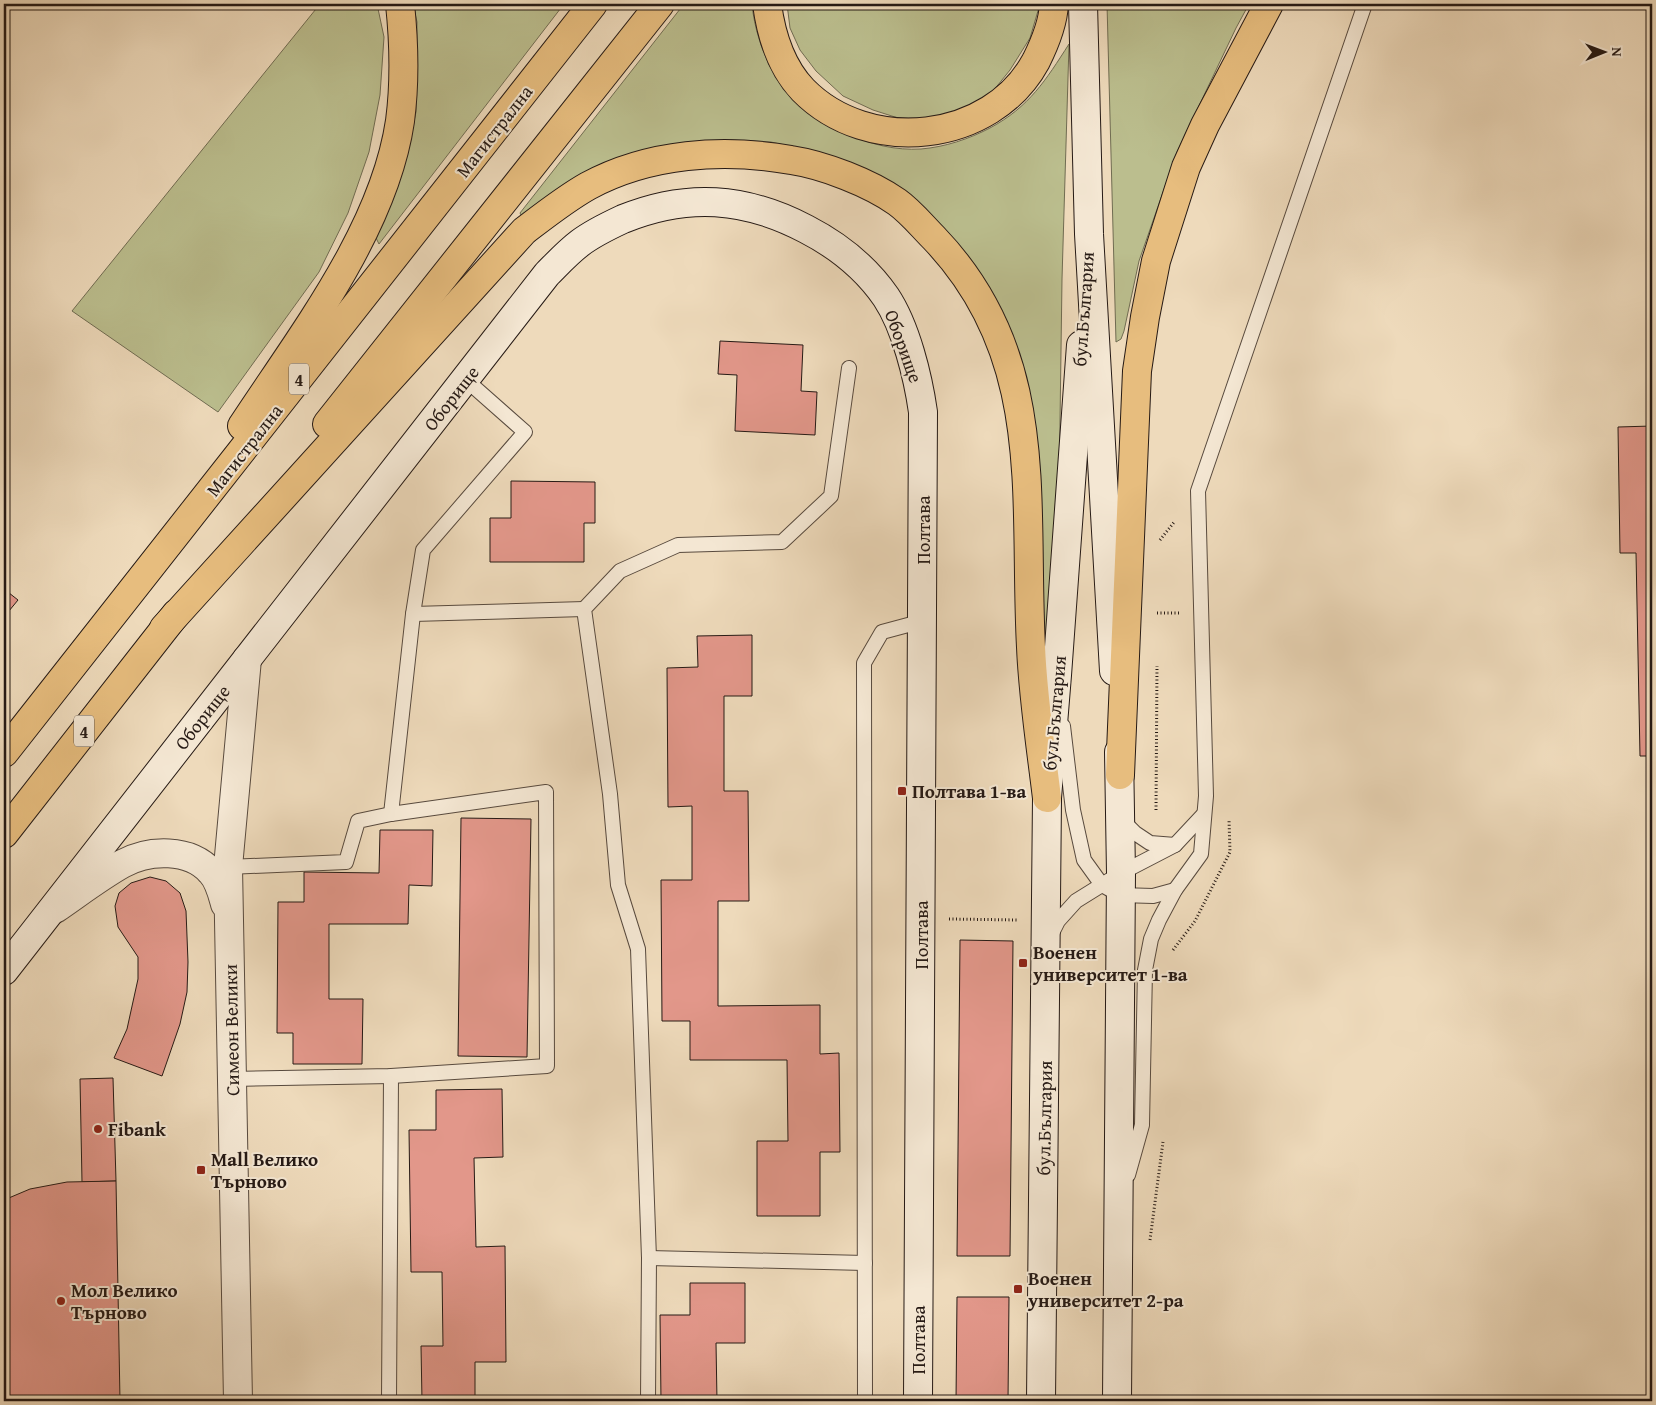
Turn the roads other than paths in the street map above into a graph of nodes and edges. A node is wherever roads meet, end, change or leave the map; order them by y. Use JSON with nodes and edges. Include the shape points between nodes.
{"nodes":[{"id":1,"x":400,"y":4,"type":"edge"},
{"id":2,"x":593,"y":4,"type":"edge"},
{"id":3,"x":660,"y":4,"type":"edge"},
{"id":4,"x":767,"y":4,"type":"edge"},
{"id":5,"x":1054,"y":4,"type":"edge"},
{"id":6,"x":1082,"y":4,"type":"edge"},
{"id":7,"x":1269,"y":4,"type":"edge"},
{"id":8,"x":1364,"y":4,"type":"edge"},
{"id":9,"x":1089,"y":234,"type":"junction"},
{"id":10,"x":848,"y":368,"type":"dead end"},
{"id":11,"x":465,"y":379,"type":"junction"},
{"id":12,"x":924,"y":469,"type":"joint"},
{"id":13,"x":127,"y":598,"type":"junction"},
{"id":14,"x":584,"y":609,"type":"junction"},
{"id":15,"x":413,"y":614,"type":"junction"},
{"id":16,"x":923,"y":621,"type":"junction"},
{"id":17,"x":164,"y":628,"type":"junction"},
{"id":18,"x":247,"y":659,"type":"junction"},
{"id":19,"x":1058,"y":675,"type":"junction"},
{"id":20,"x":4,"y":753,"type":"edge"},
{"id":21,"x":1120,"y":774,"type":"junction"},
{"id":22,"x":1047,"y":798,"type":"junction"},
{"id":23,"x":391,"y":814,"type":"junction"},
{"id":24,"x":1204,"y":814,"type":"junction"},
{"id":25,"x":1121,"y":819,"type":"junction"},
{"id":26,"x":4,"y":834,"type":"edge"},
{"id":27,"x":1175,"y":845,"type":"junction"},
{"id":28,"x":228,"y":867,"type":"junction"},
{"id":29,"x":1114,"y":884,"type":"junction"},
{"id":30,"x":1175,"y":890,"type":"junction"},
{"id":31,"x":50,"y":913,"type":"junction"},
{"id":32,"x":229,"y":917,"type":"junction"},
{"id":33,"x":1046,"y":933,"type":"junction"},
{"id":34,"x":4,"y":971,"type":"edge"},
{"id":35,"x":391,"y":1076,"type":"junction"},
{"id":36,"x":232,"y":1079,"type":"junction"},
{"id":37,"x":1118,"y":1209,"type":"junction"},
{"id":38,"x":649,"y":1258,"type":"junction"},
{"id":39,"x":865,"y":1263,"type":"junction"},
{"id":40,"x":238,"y":1401,"type":"edge"},
{"id":41,"x":389,"y":1401,"type":"edge"},
{"id":42,"x":648,"y":1401,"type":"edge"},
{"id":43,"x":865,"y":1401,"type":"edge"},
{"id":44,"x":918,"y":1401,"type":"edge"},
{"id":45,"x":1041,"y":1401,"type":"edge"},
{"id":46,"x":1117,"y":1401,"type":"edge"}],
"edges":[{"from":1,"to":13,"type":"main road","via":[[403,33],[400,121],[386,176],[373,210],[328,295]]},
{"from":2,"to":13,"type":"main road","name":"Магистрална","number":"4"},
{"from":3,"to":17,"type":"main road","number":"4"},
{"from":4,"to":5,"type":"main road","via":[[775,42],[783,61],[813,99],[854,123],[892,133],[913,133],[951,127],[970,120],[987,112],[1020,85],[1043,47],[1051,26]]},
{"from":6,"to":9,"type":"street"},
{"from":7,"to":21,"type":"main road","via":[[1186,167],[1156,261],[1146,307],[1137,371]]},
{"from":8,"to":24,"type":"lane","via":[[1198,491]]},
{"from":9,"to":19,"type":"street","name":"бул.България"},
{"from":9,"to":21,"type":"street","name":"бул.България"},
{"from":10,"to":14,"type":"lane","via":[[831,496],[782,542],[678,545],[620,571]]},
{"from":11,"to":12,"type":"street","name":"Оборище","via":[[547,274],[580,242],[639,213],[683,203],[705,201],[748,206],[794,223],[835,246],[870,277],[886,298],[899,322],[919,387]]},
{"from":11,"to":15,"type":"lane","via":[[525,432],[422,550]]},
{"from":11,"to":18,"type":"street","name":"Оборище"},
{"from":12,"to":16,"type":"street","name":"Полтава"},
{"from":13,"to":20,"type":"main road","name":"Магистрална","number":"4"},
{"from":14,"to":15,"type":"lane"},
{"from":14,"to":38,"type":"lane","via":[[610,794],[618,885],[638,950]]},
{"from":15,"to":23,"type":"lane"},
{"from":16,"to":39,"type":"lane","via":[[882,632],[864,663]]},
{"from":16,"to":44,"type":"street","name":"Полтава"},
{"from":17,"to":22,"type":"main road","via":[[524,231],[549,212],[610,175],[661,160],[739,154],[806,162],[876,189],[898,203],[954,258],[997,330],[1015,386],[1026,465],[1031,648]]},
{"from":17,"to":26,"type":"main road","number":"4"},
{"from":18,"to":28,"type":"street","name":"Симеон Велики"},
{"from":18,"to":31,"type":"street","name":"Оборище"},
{"from":19,"to":22,"type":"street","name":"бул.България"},
{"from":19,"to":29,"type":"lane","via":[[1073,810],[1084,860]]},
{"from":21,"to":25,"type":"street","name":"бул.България"},
{"from":22,"to":33,"type":"street","name":"бул.България"},
{"from":23,"to":28,"type":"lane","via":[[358,821],[346,862]]},
{"from":23,"to":35,"type":"lane","via":[[546,792],[547,1066]]},
{"from":24,"to":27,"type":"lane"},
{"from":24,"to":30,"type":"lane","via":[[1201,854]]},
{"from":25,"to":27,"type":"lane","via":[[1150,843]]},
{"from":25,"to":29,"type":"street","name":"бул.България"},
{"from":27,"to":29,"type":"lane"},
{"from":28,"to":32,"type":"street","name":"Симеон Велики"},
{"from":29,"to":30,"type":"lane","via":[[1153,896]]},
{"from":29,"to":33,"type":"lane","via":[[1076,901]]},
{"from":29,"to":37,"type":"street","name":"бул.България"},
{"from":30,"to":37,"type":"lane","via":[[1151,939],[1145,970],[1142,1125]]},
{"from":31,"to":32,"type":"street","via":[[123,864],[139,857],[176,854],[192,857],[213,874]]},
{"from":31,"to":34,"type":"street","name":"Оборище"},
{"from":32,"to":36,"type":"street","name":"Симеон Велики"},
{"from":33,"to":45,"type":"street","name":"бул.България"},
{"from":35,"to":36,"type":"lane"},
{"from":35,"to":41,"type":"lane"},
{"from":36,"to":40,"type":"street","name":"Симеон Велики"},
{"from":37,"to":46,"type":"street","name":"бул.България"},
{"from":38,"to":39,"type":"lane"},
{"from":38,"to":42,"type":"lane"},
{"from":39,"to":43,"type":"lane"}]}
